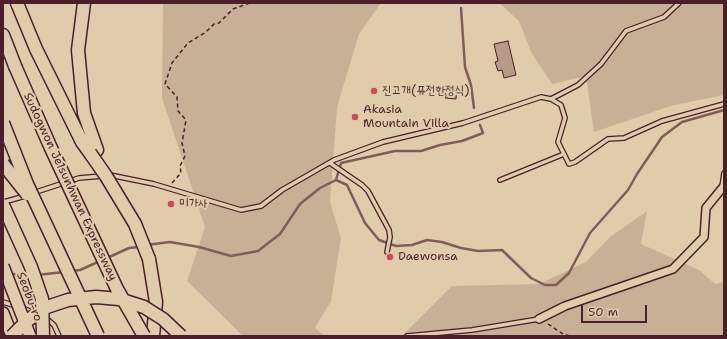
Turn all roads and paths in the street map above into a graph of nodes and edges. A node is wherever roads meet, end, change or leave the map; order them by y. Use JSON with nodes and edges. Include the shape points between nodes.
{"nodes":[{"id":1,"x":17,"y":3,"type":"edge"},
{"id":2,"x":84,"y":3,"type":"edge"},
{"id":3,"x":250,"y":3,"type":"edge"},
{"id":4,"x":679,"y":3,"type":"edge"},
{"id":5,"x":3,"y":35,"type":"edge"},
{"id":6,"x":551,"y":99,"type":"junction"},
{"id":7,"x":724,"y":104,"type":"edge"},
{"id":8,"x":3,"y":123,"type":"edge"},
{"id":9,"x":93,"y":151,"type":"junction"},
{"id":10,"x":564,"y":154,"type":"junction"},
{"id":11,"x":330,"y":163,"type":"junction"},
{"id":12,"x":3,"y":164,"type":"edge"},
{"id":13,"x":724,"y":173,"type":"edge"},
{"id":14,"x":500,"y":180,"type":"dead end"},
{"id":15,"x":723,"y":187,"type":"edge"},
{"id":16,"x":169,"y":189,"type":"junction"},
{"id":17,"x":3,"y":204,"type":"edge"},
{"id":18,"x":39,"y":208,"type":"junction"},
{"id":19,"x":388,"y":252,"type":"dead end"},
{"id":20,"x":3,"y":266,"type":"edge"},
{"id":21,"x":3,"y":302,"type":"edge"},
{"id":22,"x":3,"y":313,"type":"edge"},
{"id":23,"x":539,"y":319,"type":"junction"},
{"id":24,"x":12,"y":336,"type":"edge"},
{"id":25,"x":30,"y":336,"type":"edge"},
{"id":26,"x":43,"y":336,"type":"edge"},
{"id":27,"x":59,"y":336,"type":"edge"},
{"id":28,"x":98,"y":336,"type":"edge"},
{"id":29,"x":144,"y":336,"type":"edge"},
{"id":30,"x":153,"y":336,"type":"edge"},
{"id":31,"x":180,"y":336,"type":"edge"},
{"id":32,"x":407,"y":336,"type":"edge"},
{"id":33,"x":570,"y":336,"type":"edge"}],
"edges":[{"from":1,"to":9,"type":"highway","via":[[36,49],[82,142]]},
{"from":2,"to":9,"type":"highway","via":[[78,50],[84,113]]},
{"from":3,"to":16,"type":"path","via":[[233,9],[219,23],[188,43],[172,63],[165,84],[177,97],[178,111],[186,120],[181,173]]},
{"from":4,"to":6,"type":"lane","via":[[664,17],[626,31],[601,64],[578,85]]},
{"from":5,"to":29,"type":"highway","name":"Sudogwon Je1sunhwan Expressway","bridge":true,"via":[[50,146],[117,289]]},
{"from":6,"to":10,"type":"lane","via":[[561,105],[565,118],[558,142]]},
{"from":6,"to":11,"type":"lane","via":[[541,97],[463,123],[383,142]]},
{"from":7,"to":10,"type":"lane","via":[[662,121],[624,138],[608,139],[569,164]]},
{"from":8,"to":18,"type":"highway","bridge":true},
{"from":9,"to":30,"type":"highway","bridge":true,"via":[[135,224],[150,259],[156,302]]},
{"from":10,"to":14,"type":"lane"},
{"from":11,"to":16,"type":"lane","via":[[282,190],[262,206],[241,210]]},
{"from":11,"to":19,"type":"lane","via":[[368,191],[386,224],[390,237]]},
{"from":12,"to":18,"type":"highway","bridge":true},
{"from":13,"to":15,"type":"lane"},
{"from":15,"to":23,"type":"street","via":[[706,208],[704,237],[673,269],[565,306]]},
{"from":16,"to":17,"type":"lane","via":[[109,175],[93,176],[79,178]]},
{"from":17,"to":26,"type":"highway","bridge":true,"via":[[31,266],[42,299]]},
{"from":18,"to":28,"type":"highway","bridge":true},
{"from":20,"to":25,"type":"highway","name":"Seobu-ro","bridge":true},
{"from":21,"to":27,"type":"lane","via":[[47,318]]},
{"from":22,"to":24,"type":"highway"},
{"from":23,"to":32,"type":"lane","via":[[472,330]]},
{"from":23,"to":33,"type":"path"},
{"from":24,"to":31,"type":"highway","bridge":true,"via":[[28,320],[47,307],[68,300],[96,297],[119,299],[144,307]]}]}
